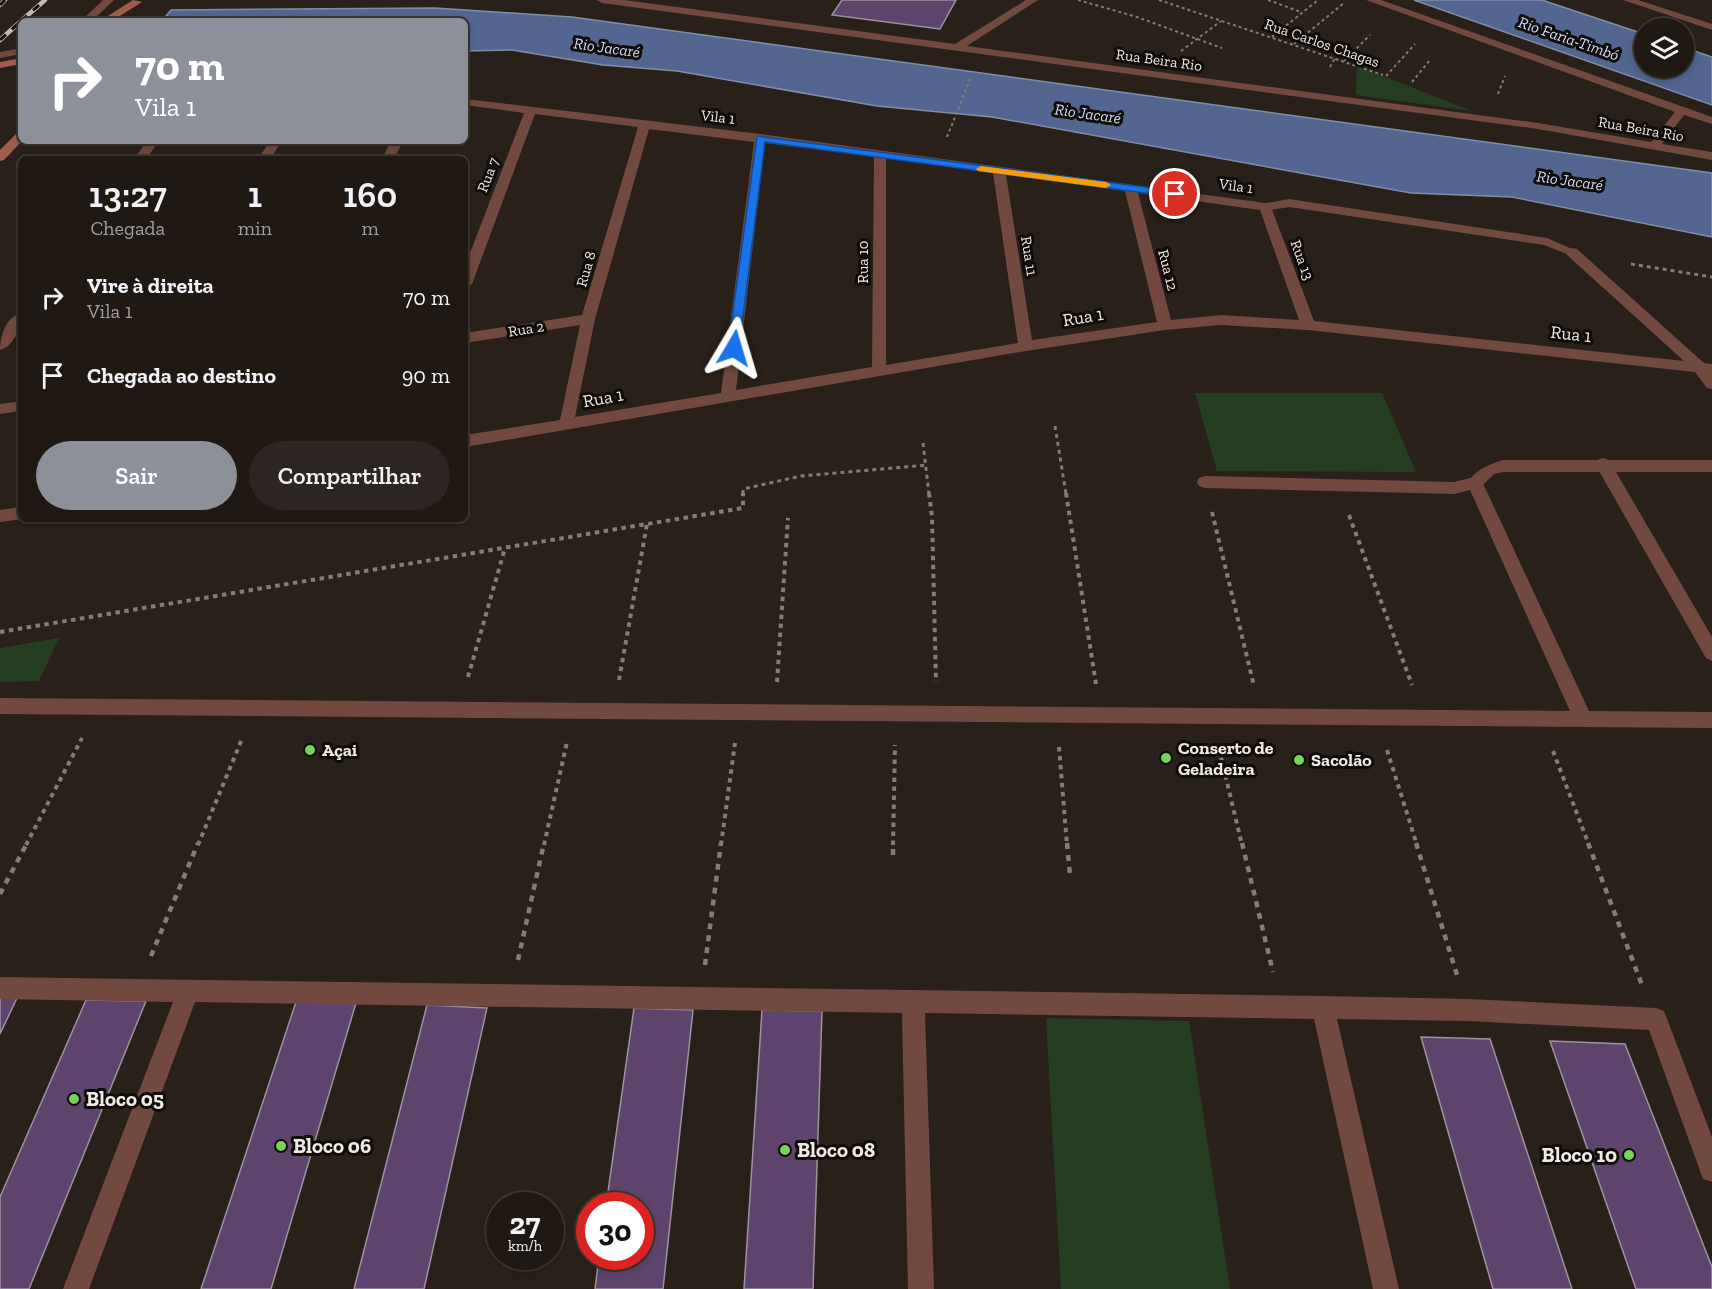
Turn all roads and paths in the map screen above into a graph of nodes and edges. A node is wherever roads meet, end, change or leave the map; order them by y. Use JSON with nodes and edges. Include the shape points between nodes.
{"nodes":[{"id":1,"x":109,"y":0,"type":"edge"},
{"id":2,"x":602,"y":0,"type":"edge"},
{"id":3,"x":1033,"y":0,"type":"edge"},
{"id":4,"x":1078,"y":0,"type":"edge"},
{"id":5,"x":1159,"y":0,"type":"edge"},
{"id":6,"x":1268,"y":0,"type":"edge"},
{"id":7,"x":1318,"y":0,"type":"edge"},
{"id":8,"x":1348,"y":0,"type":"edge"},
{"id":9,"x":1371,"y":0,"type":"edge"},
{"id":10,"x":1628,"y":0,"type":"edge"},
{"id":11,"x":1656,"y":0,"type":"edge"},
{"id":12,"x":138,"y":1,"type":"edge"},
{"id":13,"x":1302,"y":13,"type":"junction"},
{"id":14,"x":1670,"y":14,"type":"junction"},
{"id":15,"x":89,"y":18,"type":"edge"},
{"id":16,"x":110,"y":18,"type":"edge"},
{"id":17,"x":124,"y":18,"type":"edge"},
{"id":18,"x":1222,"y":21,"type":"junction"},
{"id":19,"x":1435,"y":22,"type":"junction"},
{"id":20,"x":1712,"y":27,"type":"edge"},
{"id":21,"x":1370,"y":35,"type":"dead end"},
{"id":22,"x":1271,"y":37,"type":"junction"},
{"id":23,"x":1196,"y":39,"type":"junction"},
{"id":24,"x":1293,"y":44,"type":"junction"},
{"id":25,"x":958,"y":47,"type":"junction"},
{"id":26,"x":1222,"y":48,"type":"dead end"},
{"id":27,"x":18,"y":52,"type":"edge"},
{"id":28,"x":1518,"y":52,"type":"junction"},
{"id":29,"x":0,"y":55,"type":"edge"},
{"id":30,"x":1335,"y":58,"type":"junction"},
{"id":31,"x":1430,"y":60,"type":"dead end"},
{"id":32,"x":1344,"y":61,"type":"junction"},
{"id":33,"x":18,"y":62,"type":"edge"},
{"id":34,"x":0,"y":65,"type":"edge"},
{"id":35,"x":1330,"y":67,"type":"dead end"},
{"id":36,"x":971,"y":76,"type":"dead end"},
{"id":37,"x":1386,"y":76,"type":"junction"},
{"id":38,"x":1393,"y":79,"type":"dead end"},
{"id":39,"x":1409,"y":86,"type":"dead end"},
{"id":40,"x":468,"y":102,"type":"edge"},
{"id":41,"x":1682,"y":110,"type":"junction"},
{"id":42,"x":530,"y":111,"type":"junction"},
{"id":43,"x":954,"y":117,"type":"dead end"},
{"id":44,"x":1488,"y":119,"type":"junction"},
{"id":45,"x":1712,"y":121,"type":"edge"},
{"id":46,"x":645,"y":124,"type":"junction"},
{"id":47,"x":18,"y":138,"type":"edge"},
{"id":48,"x":760,"y":138,"type":"junction"},
{"id":49,"x":1654,"y":146,"type":"junction"},
{"id":50,"x":880,"y":154,"type":"junction"},
{"id":51,"x":1712,"y":156,"type":"edge"},
{"id":52,"x":0,"y":157,"type":"edge"},
{"id":53,"x":999,"y":172,"type":"junction"},
{"id":54,"x":1130,"y":188,"type":"junction"},
{"id":55,"x":1265,"y":207,"type":"junction"},
{"id":56,"x":1627,"y":263,"type":"dead end"},
{"id":57,"x":468,"y":276,"type":"edge"},
{"id":58,"x":1712,"y":277,"type":"edge"},
{"id":59,"x":588,"y":319,"type":"junction"},
{"id":60,"x":18,"y":321,"type":"edge"},
{"id":61,"x":1165,"y":325,"type":"junction"},
{"id":62,"x":1308,"y":325,"type":"junction"},
{"id":63,"x":468,"y":338,"type":"edge"},
{"id":64,"x":0,"y":345,"type":"edge"},
{"id":65,"x":1026,"y":346,"type":"junction"},
{"id":66,"x":1705,"y":368,"type":"edge"},
{"id":67,"x":879,"y":371,"type":"junction"},
{"id":68,"x":1712,"y":384,"type":"edge"},
{"id":69,"x":728,"y":395,"type":"junction"},
{"id":70,"x":18,"y":406,"type":"edge"},
{"id":71,"x":0,"y":409,"type":"edge"},
{"id":72,"x":566,"y":425,"type":"junction"},
{"id":73,"x":1055,"y":426,"type":"dead end"},
{"id":74,"x":468,"y":441,"type":"edge"},
{"id":75,"x":923,"y":443,"type":"dead end"},
{"id":76,"x":1603,"y":464,"type":"junction"},
{"id":77,"x":928,"y":465,"type":"junction"},
{"id":78,"x":1712,"y":466,"type":"edge"},
{"id":79,"x":1205,"y":482,"type":"joint"},
{"id":80,"x":1475,"y":483,"type":"junction"},
{"id":81,"x":1339,"y":486,"type":"junction"},
{"id":82,"x":18,"y":513,"type":"edge"},
{"id":83,"x":0,"y":516,"type":"edge"},
{"id":84,"x":788,"y":518,"type":"dead end"},
{"id":85,"x":647,"y":524,"type":"junction"},
{"id":86,"x":505,"y":548,"type":"junction"},
{"id":87,"x":0,"y":632,"type":"edge"},
{"id":88,"x":1712,"y":653,"type":"edge"},
{"id":89,"x":0,"y":706,"type":"edge"},
{"id":90,"x":98,"y":707,"type":"junction"},
{"id":91,"x":256,"y":708,"type":"junction"},
{"id":92,"x":459,"y":710,"type":"junction"},
{"id":93,"x":574,"y":711,"type":"junction"},
{"id":94,"x":613,"y":711,"type":"junction"},
{"id":95,"x":739,"y":712,"type":"junction"},
{"id":96,"x":775,"y":712,"type":"junction"},
{"id":97,"x":896,"y":713,"type":"junction"},
{"id":98,"x":937,"y":714,"type":"junction"},
{"id":99,"x":1056,"y":715,"type":"junction"},
{"id":100,"x":1101,"y":715,"type":"junction"},
{"id":101,"x":1211,"y":716,"type":"junction"},
{"id":102,"x":1261,"y":717,"type":"junction"},
{"id":103,"x":1377,"y":718,"type":"junction"},
{"id":104,"x":1424,"y":718,"type":"junction"},
{"id":105,"x":1540,"y":719,"type":"junction"},
{"id":106,"x":1583,"y":719,"type":"junction"},
{"id":107,"x":1712,"y":720,"type":"edge"},
{"id":108,"x":893,"y":855,"type":"dead end"},
{"id":109,"x":1070,"y":875,"type":"dead end"},
{"id":110,"x":0,"y":894,"type":"edge"},
{"id":111,"x":0,"y":988,"type":"edge"},
{"id":112,"x":136,"y":990,"type":"junction"},
{"id":113,"x":188,"y":991,"type":"junction"},
{"id":114,"x":510,"y":996,"type":"junction"},
{"id":115,"x":701,"y":998,"type":"junction"},
{"id":116,"x":912,"y":1002,"type":"junction"},
{"id":117,"x":1282,"y":1007,"type":"junction"},
{"id":118,"x":1323,"y":1007,"type":"junction"},
{"id":119,"x":1468,"y":1010,"type":"junction"},
{"id":120,"x":1656,"y":1019,"type":"junction"},
{"id":121,"x":1712,"y":1170,"type":"edge"},
{"id":122,"x":76,"y":1289,"type":"edge"},
{"id":123,"x":921,"y":1289,"type":"edge"},
{"id":124,"x":1386,"y":1289,"type":"edge"}],
"edges":[{"from":1,"to":15,"type":"street"},
{"from":2,"to":25,"type":"street","name":"Rua Beira Rio"},
{"from":3,"to":25,"type":"street"},
{"from":4,"to":23,"type":"path"},
{"from":5,"to":18,"type":"path","name":"Rua Carlos Chagas"},
{"from":6,"to":13,"type":"path"},
{"from":7,"to":13,"type":"path"},
{"from":8,"to":24,"type":"path"},
{"from":9,"to":19,"type":"street"},
{"from":10,"to":14,"type":"street"},
{"from":11,"to":14,"type":"street"},
{"from":12,"to":16,"type":"main road"},
{"from":12,"to":17,"type":"main road"},
{"from":13,"to":22,"type":"path"},
{"from":14,"to":20,"type":"street"},
{"from":18,"to":22,"type":"path","name":"Rua Carlos Chagas"},
{"from":18,"to":23,"type":"path"},
{"from":19,"to":28,"type":"street"},
{"from":19,"to":37,"type":"path"},
{"from":21,"to":32,"type":"path"},
{"from":22,"to":24,"type":"path","name":"Rua Carlos Chagas"},
{"from":23,"to":26,"type":"path"},
{"from":24,"to":30,"type":"path","name":"Rua Carlos Chagas"},
{"from":25,"to":44,"type":"street","name":"Rua Beira Rio"},
{"from":27,"to":29,"type":"street"},
{"from":28,"to":41,"type":"street"},
{"from":28,"to":44,"type":"path"},
{"from":30,"to":32,"type":"path","name":"Rua Carlos Chagas"},
{"from":30,"to":35,"type":"path"},
{"from":31,"to":39,"type":"path"},
{"from":32,"to":37,"type":"path","name":"Rua Carlos Chagas"},
{"from":33,"to":34,"type":"main road"},
{"from":36,"to":43,"type":"path"},
{"from":37,"to":38,"type":"path","name":"Rua Carlos Chagas"},
{"from":40,"to":42,"type":"street","name":"Vila 1"},
{"from":41,"to":45,"type":"street"},
{"from":41,"to":49,"type":"street"},
{"from":42,"to":46,"type":"street","name":"Vila 1"},
{"from":42,"to":57,"type":"street","name":"Rua 7"},
{"from":44,"to":49,"type":"street","name":"Rua Beira Rio"},
{"from":46,"to":48,"type":"street","name":"Vila 1"},
{"from":46,"to":59,"type":"street","name":"Rua 8"},
{"from":47,"to":52,"type":"main road"},
{"from":48,"to":50,"type":"street","name":"Vila 1"},
{"from":48,"to":69,"type":"street"},
{"from":49,"to":51,"type":"street","name":"Rua Beira Rio"},
{"from":50,"to":53,"type":"street","name":"Vila 1"},
{"from":50,"to":67,"type":"street","name":"Rua 10"},
{"from":53,"to":54,"type":"street","name":"Vila 1"},
{"from":53,"to":65,"type":"street","name":"Rua 11"},
{"from":54,"to":55,"type":"street","name":"Vila 1"},
{"from":54,"to":61,"type":"street","name":"Rua 12"},
{"from":55,"to":62,"type":"street","name":"Rua 13"},
{"from":55,"to":66,"type":"street","name":"Vila 1","via":[[1288,203],[1547,242],[1572,252]]},
{"from":56,"to":58,"type":"path"},
{"from":59,"to":63,"type":"street","name":"Rua 2"},
{"from":59,"to":72,"type":"street","name":"Rua 8"},
{"from":60,"to":64,"type":"street"},
{"from":61,"to":62,"type":"street","name":"Rua 1","via":[[1221,320]]},
{"from":61,"to":65,"type":"street","name":"Rua 1"},
{"from":62,"to":66,"type":"street","name":"Rua 1"},
{"from":65,"to":67,"type":"street","name":"Rua 1"},
{"from":66,"to":68,"type":"street"},
{"from":67,"to":69,"type":"street","name":"Rua 1"},
{"from":69,"to":72,"type":"street","name":"Rua 1"},
{"from":70,"to":71,"type":"street"},
{"from":72,"to":74,"type":"street","name":"Rua 1"},
{"from":73,"to":100,"type":"path"},
{"from":75,"to":77,"type":"path"},
{"from":76,"to":78,"type":"street"},
{"from":76,"to":80,"type":"street","via":[[1503,466],[1489,470]]},
{"from":76,"to":88,"type":"street"},
{"from":77,"to":85,"type":"path","via":[[801,476],[743,489],[743,508]]},
{"from":77,"to":98,"type":"path"},
{"from":79,"to":81,"type":"street"},
{"from":79,"to":102,"type":"path"},
{"from":80,"to":81,"type":"street","via":[[1454,488]]},
{"from":80,"to":106,"type":"street"},
{"from":81,"to":104,"type":"path"},
{"from":82,"to":83,"type":"street"},
{"from":84,"to":96,"type":"path"},
{"from":85,"to":86,"type":"path"},
{"from":85,"to":94,"type":"path"},
{"from":86,"to":87,"type":"path"},
{"from":86,"to":92,"type":"path"},
{"from":89,"to":90,"type":"street"},
{"from":90,"to":91,"type":"street"},
{"from":90,"to":110,"type":"path"},
{"from":91,"to":92,"type":"street"},
{"from":91,"to":112,"type":"path"},
{"from":92,"to":93,"type":"street"},
{"from":93,"to":94,"type":"street"},
{"from":93,"to":114,"type":"path"},
{"from":94,"to":95,"type":"street"},
{"from":95,"to":96,"type":"street"},
{"from":95,"to":115,"type":"path"},
{"from":96,"to":97,"type":"street"},
{"from":97,"to":98,"type":"street"},
{"from":97,"to":108,"type":"path"},
{"from":98,"to":99,"type":"street"},
{"from":99,"to":100,"type":"street"},
{"from":99,"to":109,"type":"path"},
{"from":100,"to":101,"type":"street"},
{"from":101,"to":102,"type":"street"},
{"from":101,"to":117,"type":"path"},
{"from":102,"to":103,"type":"street"},
{"from":103,"to":104,"type":"street"},
{"from":103,"to":119,"type":"path"},
{"from":104,"to":105,"type":"street"},
{"from":105,"to":106,"type":"street"},
{"from":105,"to":120,"type":"path"},
{"from":106,"to":107,"type":"street"},
{"from":111,"to":112,"type":"street"},
{"from":112,"to":113,"type":"street"},
{"from":113,"to":114,"type":"street"},
{"from":113,"to":122,"type":"street"},
{"from":114,"to":115,"type":"street"},
{"from":115,"to":116,"type":"street"},
{"from":116,"to":117,"type":"street"},
{"from":116,"to":123,"type":"street"},
{"from":117,"to":118,"type":"street"},
{"from":118,"to":119,"type":"street"},
{"from":118,"to":124,"type":"street"},
{"from":119,"to":120,"type":"street"},
{"from":120,"to":121,"type":"street"}]}
